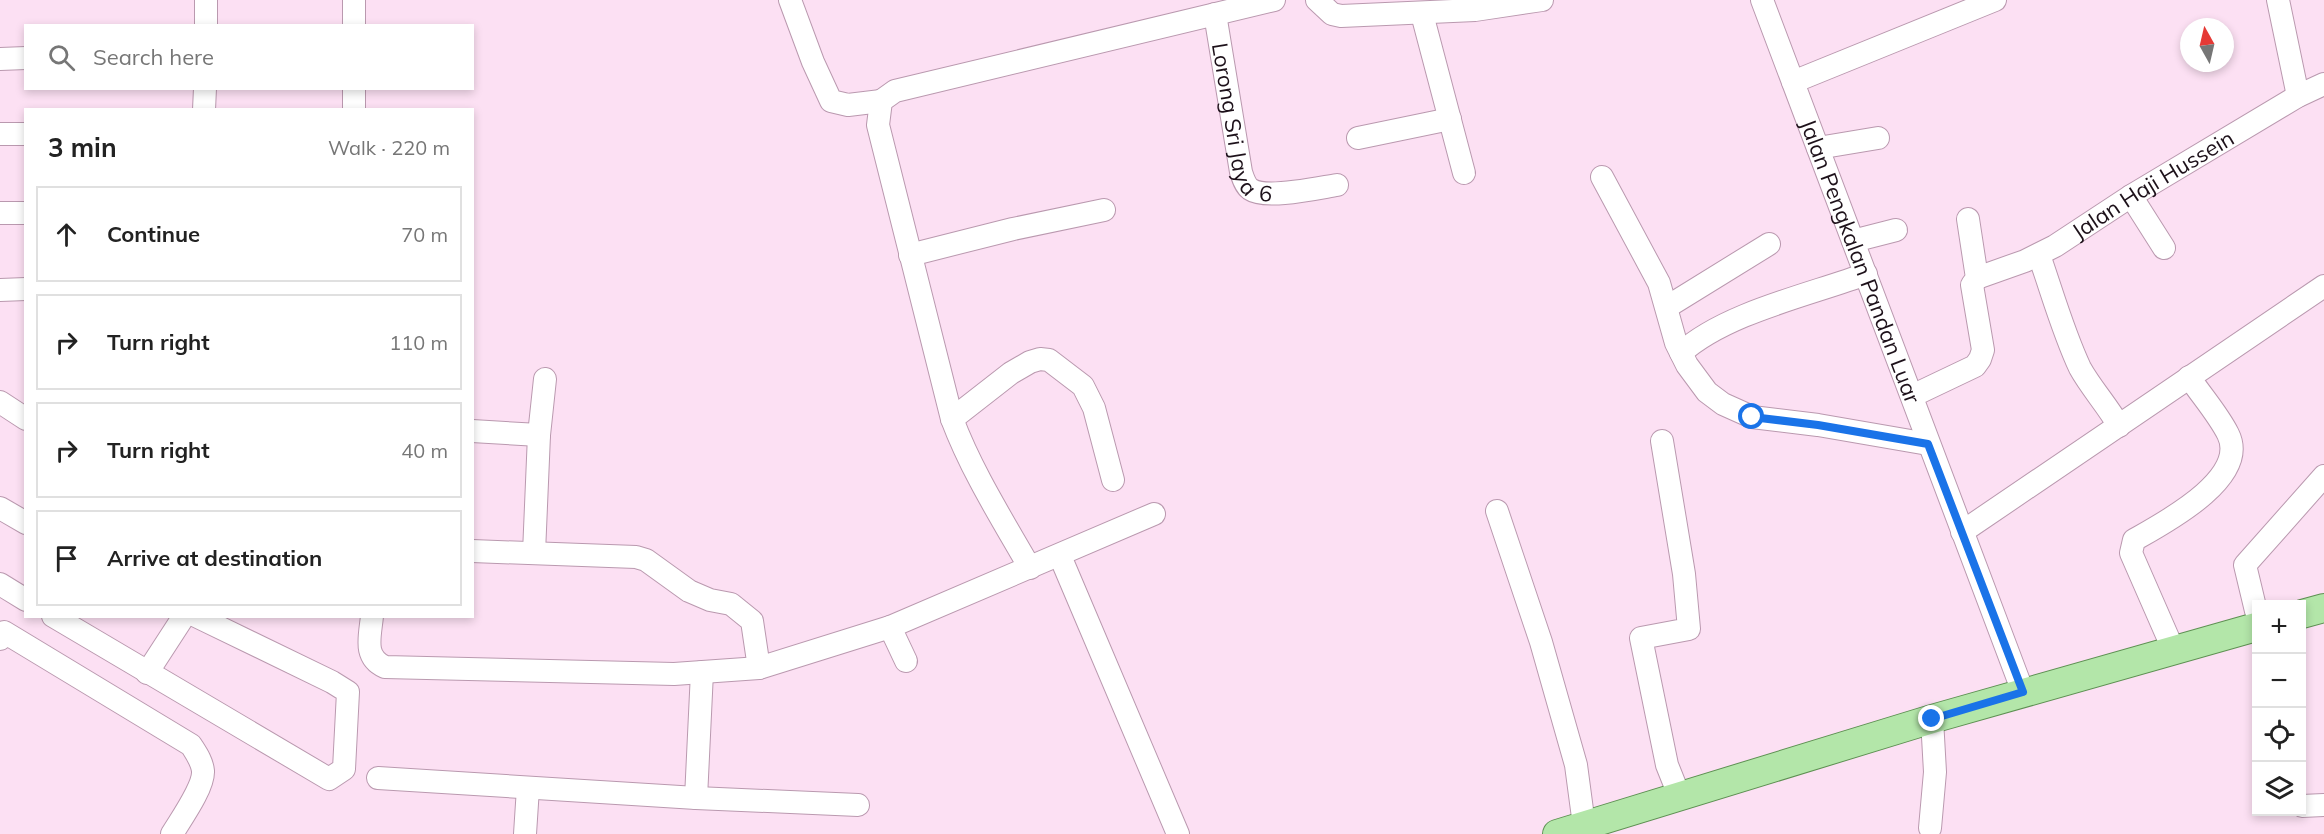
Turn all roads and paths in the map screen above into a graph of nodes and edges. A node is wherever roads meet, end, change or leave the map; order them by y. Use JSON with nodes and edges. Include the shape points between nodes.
{"nodes":[{"id":1,"x":206,"y":0,"type":"edge"},
{"id":2,"x":354,"y":0,"type":"edge"},
{"id":3,"x":790,"y":0,"type":"edge"},
{"id":4,"x":1274,"y":0,"type":"edge"},
{"id":5,"x":1317,"y":0,"type":"edge"},
{"id":6,"x":1542,"y":0,"type":"edge"},
{"id":7,"x":1762,"y":0,"type":"edge"},
{"id":8,"x":1995,"y":0,"type":"edge"},
{"id":9,"x":2278,"y":0,"type":"edge"},
{"id":10,"x":1215,"y":14,"type":"junction"},
{"id":11,"x":1422,"y":14,"type":"junction"},
{"id":12,"x":206,"y":24,"type":"edge"},
{"id":13,"x":354,"y":24,"type":"edge"},
{"id":14,"x":24,"y":58,"type":"edge"},
{"id":15,"x":0,"y":59,"type":"edge"},
{"id":16,"x":1793,"y":82,"type":"junction"},
{"id":17,"x":2312,"y":89,"type":"edge"},
{"id":18,"x":205,"y":90,"type":"edge"},
{"id":19,"x":354,"y":90,"type":"edge"},
{"id":20,"x":865,"y":102,"type":"junction"},
{"id":21,"x":204,"y":108,"type":"edge"},
{"id":22,"x":354,"y":108,"type":"edge"},
{"id":23,"x":1450,"y":119,"type":"junction"},
{"id":24,"x":0,"y":134,"type":"edge"},
{"id":25,"x":24,"y":134,"type":"edge"},
{"id":26,"x":1358,"y":138,"type":"dead end"},
{"id":27,"x":1878,"y":138,"type":"dead end"},
{"id":28,"x":1818,"y":148,"type":"junction"},
{"id":29,"x":1464,"y":173,"type":"dead end"},
{"id":30,"x":1602,"y":177,"type":"dead end"},
{"id":31,"x":1337,"y":185,"type":"dead end"},
{"id":32,"x":2131,"y":196,"type":"junction"},
{"id":33,"x":1104,"y":210,"type":"dead end"},
{"id":34,"x":0,"y":213,"type":"edge"},
{"id":35,"x":24,"y":213,"type":"edge"},
{"id":36,"x":1968,"y":219,"type":"dead end"},
{"id":37,"x":1896,"y":230,"type":"dead end"},
{"id":38,"x":1853,"y":241,"type":"junction"},
{"id":39,"x":1769,"y":244,"type":"dead end"},
{"id":40,"x":2164,"y":248,"type":"dead end"},
{"id":41,"x":910,"y":255,"type":"junction"},
{"id":42,"x":2039,"y":255,"type":"junction"},
{"id":43,"x":1866,"y":274,"type":"junction"},
{"id":44,"x":1977,"y":279,"type":"junction"},
{"id":45,"x":2324,"y":286,"type":"edge"},
{"id":46,"x":24,"y":289,"type":"edge"},
{"id":47,"x":0,"y":290,"type":"edge"},
{"id":48,"x":1667,"y":307,"type":"junction"},
{"id":49,"x":1681,"y":353,"type":"junction"},
{"id":50,"x":2189,"y":376,"type":"junction"},
{"id":51,"x":545,"y":379,"type":"dead end"},
{"id":52,"x":1912,"y":396,"type":"junction"},
{"id":53,"x":0,"y":402,"type":"edge"},
{"id":54,"x":24,"y":418,"type":"edge"},
{"id":55,"x":951,"y":419,"type":"junction"},
{"id":56,"x":2118,"y":426,"type":"junction"},
{"id":57,"x":474,"y":431,"type":"edge"},
{"id":58,"x":539,"y":435,"type":"junction"},
{"id":59,"x":1662,"y":441,"type":"dead end"},
{"id":60,"x":1928,"y":444,"type":"junction"},
{"id":61,"x":2324,"y":477,"type":"edge"},
{"id":62,"x":1113,"y":480,"type":"dead end"},
{"id":63,"x":0,"y":508,"type":"edge"},
{"id":64,"x":1497,"y":511,"type":"dead end"},
{"id":65,"x":1154,"y":514,"type":"dead end"},
{"id":66,"x":24,"y":522,"type":"edge"},
{"id":67,"x":1962,"y":532,"type":"junction"},
{"id":68,"x":474,"y":551,"type":"edge"},
{"id":69,"x":534,"y":553,"type":"junction"},
{"id":70,"x":1060,"y":556,"type":"junction"},
{"id":71,"x":1030,"y":568,"type":"junction"},
{"id":72,"x":0,"y":584,"type":"edge"},
{"id":73,"x":24,"y":599,"type":"edge"},
{"id":74,"x":2324,"y":608,"type":"edge"},
{"id":75,"x":2306,"y":613,"type":"edge"},
{"id":76,"x":2252,"y":615,"type":"edge"},
{"id":77,"x":56,"y":618,"type":"edge"},
{"id":78,"x":182,"y":618,"type":"edge"},
{"id":79,"x":200,"y":618,"type":"edge"},
{"id":80,"x":372,"y":618,"type":"edge"},
{"id":81,"x":2252,"y":622,"type":"edge"},
{"id":82,"x":890,"y":627,"type":"junction"},
{"id":83,"x":0,"y":639,"type":"edge"},
{"id":84,"x":2173,"y":649,"type":"junction"},
{"id":85,"x":906,"y":661,"type":"dead end"},
{"id":86,"x":759,"y":668,"type":"junction"},
{"id":87,"x":702,"y":672,"type":"junction"},
{"id":88,"x":147,"y":673,"type":"junction"},
{"id":89,"x":2023,"y":692,"type":"junction"},
{"id":90,"x":1932,"y":719,"type":"junction"},
{"id":91,"x":378,"y":778,"type":"dead end"},
{"id":92,"x":528,"y":788,"type":"junction"},
{"id":93,"x":1679,"y":795,"type":"junction"},
{"id":94,"x":696,"y":798,"type":"junction"},
{"id":95,"x":858,"y":805,"type":"dead end"},
{"id":96,"x":2324,"y":805,"type":"edge"},
{"id":97,"x":2306,"y":806,"type":"edge"},
{"id":98,"x":1930,"y":828,"type":"dead end"},
{"id":99,"x":1569,"y":831,"type":"edge"},
{"id":100,"x":172,"y":834,"type":"edge"},
{"id":101,"x":525,"y":834,"type":"edge"},
{"id":102,"x":1178,"y":834,"type":"edge"}],
"edges":[{"from":1,"to":12,"type":"street"},
{"from":2,"to":13,"type":"street"},
{"from":3,"to":20,"type":"street","via":[[831,101]]},
{"from":4,"to":10,"type":"street"},
{"from":5,"to":11,"type":"street","via":[[1332,14],[1341,16]]},
{"from":6,"to":11,"type":"street"},
{"from":7,"to":16,"type":"street","name":"Jalan Pengkalan Pandan Luar"},
{"from":8,"to":16,"type":"street"},
{"from":9,"to":17,"type":"street"},
{"from":10,"to":20,"type":"street","via":[[895,91]]},
{"from":10,"to":31,"type":"street","name":"Lorong Sri Jaya 6","via":[[1244,182],[1250,189],[1270,194]]},
{"from":11,"to":23,"type":"street"},
{"from":14,"to":15,"type":"street"},
{"from":16,"to":28,"type":"street","name":"Jalan Pengkalan Pandan Luar"},
{"from":17,"to":32,"type":"street","name":"Jalan Haji Hussein"},
{"from":18,"to":21,"type":"street"},
{"from":19,"to":22,"type":"street"},
{"from":20,"to":41,"type":"street","via":[[878,125]]},
{"from":23,"to":26,"type":"street"},
{"from":23,"to":29,"type":"street"},
{"from":24,"to":25,"type":"street"},
{"from":27,"to":28,"type":"street"},
{"from":28,"to":38,"type":"street","name":"Jalan Pengkalan Pandan Luar"},
{"from":30,"to":48,"type":"street","via":[[1659,282]]},
{"from":32,"to":40,"type":"street"},
{"from":32,"to":42,"type":"street","name":"Jalan Haji Hussein"},
{"from":33,"to":41,"type":"street"},
{"from":34,"to":35,"type":"street"},
{"from":36,"to":44,"type":"street"},
{"from":37,"to":38,"type":"street"},
{"from":38,"to":43,"type":"street","name":"Jalan Pengkalan Pandan Luar"},
{"from":39,"to":48,"type":"street"},
{"from":41,"to":55,"type":"street"},
{"from":42,"to":44,"type":"street","name":"Jalan Haji Hussein"},
{"from":42,"to":56,"type":"street","via":[[2072,350]]},
{"from":43,"to":49,"type":"street","via":[[1738,318],[1704,335]]},
{"from":43,"to":52,"type":"street","name":"Jalan Pengkalan Pandan Luar"},
{"from":44,"to":52,"type":"street","via":[[1972,285],[1983,350],[1980,359],[1975,366]]},
{"from":45,"to":50,"type":"street"},
{"from":46,"to":47,"type":"street"},
{"from":48,"to":49,"type":"street"},
{"from":49,"to":60,"type":"street","via":[[1707,392],[1752,417]]},
{"from":50,"to":56,"type":"street"},
{"from":50,"to":84,"type":"street","via":[[2230,436],[2228,469],[2212,489],[2134,540],[2131,553]]},
{"from":51,"to":58,"type":"street"},
{"from":52,"to":60,"type":"street","name":"Jalan Pengkalan Pandan Luar"},
{"from":53,"to":54,"type":"street"},
{"from":55,"to":62,"type":"street","via":[[1011,373],[1030,362],[1049,360],[1083,386],[1094,408]]},
{"from":55,"to":71,"type":"street","via":[[982,487]]},
{"from":56,"to":67,"type":"street"},
{"from":57,"to":58,"type":"street"},
{"from":58,"to":69,"type":"street"},
{"from":59,"to":93,"type":"street","via":[[1689,629],[1641,638],[1667,765]]},
{"from":60,"to":67,"type":"street","name":"Jalan Pengkalan Pandan Luar"},
{"from":61,"to":76,"type":"street","via":[[2245,565]]},
{"from":63,"to":66,"type":"street"},
{"from":64,"to":99,"type":"street","via":[[1541,642],[1576,765]]},
{"from":65,"to":70,"type":"street"},
{"from":67,"to":89,"type":"street","name":"Jalan Pengkalan Pandan Luar"},
{"from":68,"to":69,"type":"street"},
{"from":69,"to":86,"type":"street","via":[[646,560],[688,591],[731,604],[752,621]]},
{"from":70,"to":71,"type":"street"},
{"from":70,"to":102,"type":"street"},
{"from":71,"to":82,"type":"street"},
{"from":72,"to":73,"type":"street"},
{"from":74,"to":75,"type":"main road"},
{"from":77,"to":88,"type":"street"},
{"from":78,"to":88,"type":"street"},
{"from":79,"to":88,"type":"street","via":[[348,692],[344,769],[329,778]]},
{"from":80,"to":87,"type":"street","via":[[371,656],[385,667],[573,673]]},
{"from":81,"to":84,"type":"main road","via":[[2219,637]]},
{"from":82,"to":85,"type":"street"},
{"from":82,"to":86,"type":"street"},
{"from":83,"to":100,"type":"street","via":[[4,632],[191,745],[203,771],[201,783]]},
{"from":84,"to":89,"type":"main road"},
{"from":86,"to":87,"type":"street"},
{"from":87,"to":94,"type":"street"},
{"from":89,"to":90,"type":"main road"},
{"from":90,"to":93,"type":"main road"},
{"from":90,"to":98,"type":"street","via":[[1935,772]]},
{"from":91,"to":92,"type":"street"},
{"from":92,"to":94,"type":"street"},
{"from":92,"to":101,"type":"street"},
{"from":93,"to":99,"type":"main road"},
{"from":94,"to":95,"type":"street"},
{"from":96,"to":97,"type":"street"}]}
